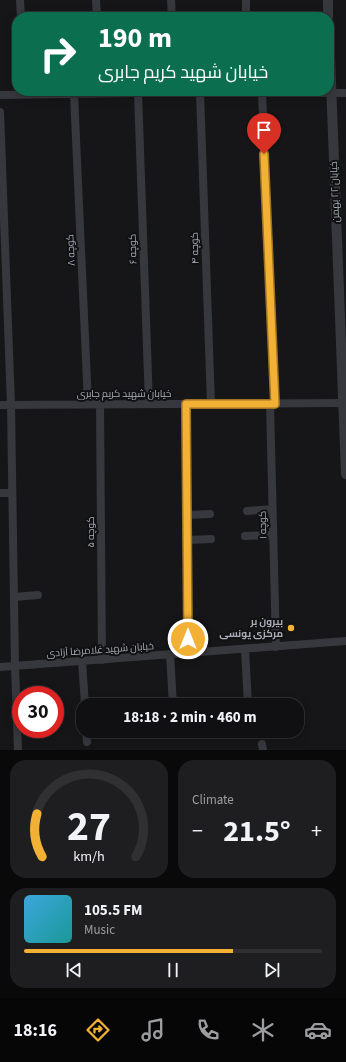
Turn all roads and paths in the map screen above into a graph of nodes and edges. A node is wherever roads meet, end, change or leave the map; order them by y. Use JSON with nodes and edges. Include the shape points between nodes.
{"nodes":[{"id":1,"x":20,"y":0,"type":"edge"},
{"id":2,"x":96,"y":0,"type":"edge"},
{"id":3,"x":171,"y":0,"type":"edge"},
{"id":4,"x":246,"y":0,"type":"edge"},
{"id":5,"x":328,"y":0,"type":"edge"},
{"id":6,"x":21,"y":12,"type":"edge"},
{"id":7,"x":97,"y":12,"type":"edge"},
{"id":8,"x":172,"y":12,"type":"edge"},
{"id":9,"x":246,"y":12,"type":"edge"},
{"id":10,"x":328,"y":12,"type":"edge"},
{"id":11,"x":334,"y":93,"type":"edge"},
{"id":12,"x":346,"y":93,"type":"edge"},
{"id":13,"x":12,"y":94,"type":"edge"},
{"id":14,"x":0,"y":95,"type":"edge"},
{"id":15,"x":74,"y":96,"type":"edge"},
{"id":16,"x":138,"y":96,"type":"edge"},
{"id":17,"x":200,"y":96,"type":"edge"},
{"id":18,"x":262,"y":96,"type":"edge"},
{"id":19,"x":331,"y":96,"type":"edge"},
{"id":20,"x":0,"y":112,"type":"edge"},
{"id":21,"x":88,"y":404,"type":"junction"},
{"id":22,"x":100,"y":404,"type":"junction"},
{"id":23,"x":149,"y":404,"type":"junction"},
{"id":24,"x":186,"y":404,"type":"junction"},
{"id":25,"x":211,"y":404,"type":"junction"},
{"id":26,"x":272,"y":404,"type":"junction"},
{"id":27,"x":345,"y":404,"type":"edge"},
{"id":28,"x":0,"y":405,"type":"edge"},
{"id":29,"x":12,"y":405,"type":"junction"},
{"id":30,"x":346,"y":474,"type":"edge"},
{"id":31,"x":0,"y":493,"type":"edge"},
{"id":32,"x":12,"y":493,"type":"junction"},
{"id":33,"x":272,"y":509,"type":"junction"},
{"id":34,"x":247,"y":511,"type":"dead end"},
{"id":35,"x":210,"y":514,"type":"dead end"},
{"id":36,"x":187,"y":515,"type":"junction"},
{"id":37,"x":273,"y":535,"type":"junction"},
{"id":38,"x":245,"y":536,"type":"dead end"},
{"id":39,"x":211,"y":539,"type":"dead end"},
{"id":40,"x":188,"y":540,"type":"junction"},
{"id":41,"x":38,"y":595,"type":"dead end"},
{"id":42,"x":14,"y":597,"type":"junction"},
{"id":43,"x":346,"y":641,"type":"edge"},
{"id":44,"x":276,"y":646,"type":"junction"},
{"id":45,"x":245,"y":649,"type":"junction"},
{"id":46,"x":188,"y":653,"type":"junction"},
{"id":47,"x":170,"y":654,"type":"junction"},
{"id":48,"x":102,"y":660,"type":"junction"},
{"id":49,"x":82,"y":661,"type":"junction"},
{"id":50,"x":15,"y":666,"type":"junction"},
{"id":51,"x":0,"y":667,"type":"edge"},
{"id":52,"x":85,"y":698,"type":"edge"},
{"id":53,"x":173,"y":698,"type":"edge"},
{"id":54,"x":248,"y":698,"type":"edge"},
{"id":55,"x":87,"y":738,"type":"edge"},
{"id":56,"x":87,"y":742,"type":"dead end"},
{"id":57,"x":18,"y":750,"type":"edge"}],
"edges":[{"from":1,"to":6,"type":"street"},
{"from":2,"to":7,"type":"street"},
{"from":3,"to":8,"type":"street"},
{"from":4,"to":9,"type":"street"},
{"from":5,"to":10,"type":"street"},
{"from":11,"to":12,"type":"street"},
{"from":13,"to":14,"type":"street"},
{"from":15,"to":21,"type":"street","name":"کوچه ۸"},
{"from":16,"to":23,"type":"street","name":"کوچه ۶"},
{"from":17,"to":25,"type":"street","name":"کوچه ۴"},
{"from":18,"to":26,"type":"street","name":"کوچه ۱"},
{"from":19,"to":27,"type":"street","name":"خیابان ۲۲ بهمن"},
{"from":20,"to":29,"type":"street"},
{"from":21,"to":22,"type":"street","name":"خیابان شهید کریم جابری"},
{"from":21,"to":29,"type":"street","name":"خیابان شهید کریم جابری"},
{"from":22,"to":23,"type":"street","name":"خیابان شهید کریم جابری"},
{"from":22,"to":48,"type":"street","name":"کوچه ۵"},
{"from":23,"to":24,"type":"street","name":"خیابان شهید کریم جابری"},
{"from":24,"to":25,"type":"street","name":"خیابان شهید کریم جابری"},
{"from":24,"to":36,"type":"street"},
{"from":25,"to":26,"type":"street","name":"خیابان شهید کریم جابری"},
{"from":26,"to":27,"type":"street","name":"خیابان شهید کریم جابری"},
{"from":26,"to":33,"type":"street","name":"کوچه ۱"},
{"from":27,"to":30,"type":"street","name":"خیابان ۲۲ بهمن"},
{"from":28,"to":29,"type":"street","name":"خیابان شهید کریم جابری"},
{"from":29,"to":32,"type":"street"},
{"from":31,"to":32,"type":"street"},
{"from":32,"to":42,"type":"street"},
{"from":33,"to":34,"type":"street"},
{"from":33,"to":37,"type":"street","name":"کوچه ۱"},
{"from":35,"to":36,"type":"street"},
{"from":36,"to":40,"type":"street"},
{"from":37,"to":38,"type":"street"},
{"from":37,"to":44,"type":"street","name":"کوچه ۱"},
{"from":39,"to":40,"type":"street"},
{"from":40,"to":46,"type":"street"},
{"from":41,"to":42,"type":"street"},
{"from":42,"to":50,"type":"street"},
{"from":43,"to":44,"type":"street","name":"خیابان شهید غلامرضا آزادی"},
{"from":44,"to":45,"type":"street","name":"خیابان شهید غلامرضا آزادی"},
{"from":45,"to":46,"type":"street","name":"خیابان شهید غلامرضا آزادی"},
{"from":45,"to":54,"type":"street"},
{"from":46,"to":47,"type":"street","name":"خیابان شهید غلامرضا آزادی"},
{"from":47,"to":48,"type":"street","name":"خیابان شهید غلامرضا آزادی"},
{"from":47,"to":53,"type":"street"},
{"from":48,"to":49,"type":"street","name":"خیابان شهید غلامرضا آزادی"},
{"from":49,"to":50,"type":"street","name":"خیابان شهید غلامرضا آزادی"},
{"from":49,"to":52,"type":"street"},
{"from":50,"to":51,"type":"street","name":"خیابان شهید غلامرضا آزادی"},
{"from":50,"to":57,"type":"street"},
{"from":55,"to":56,"type":"street"}]}
